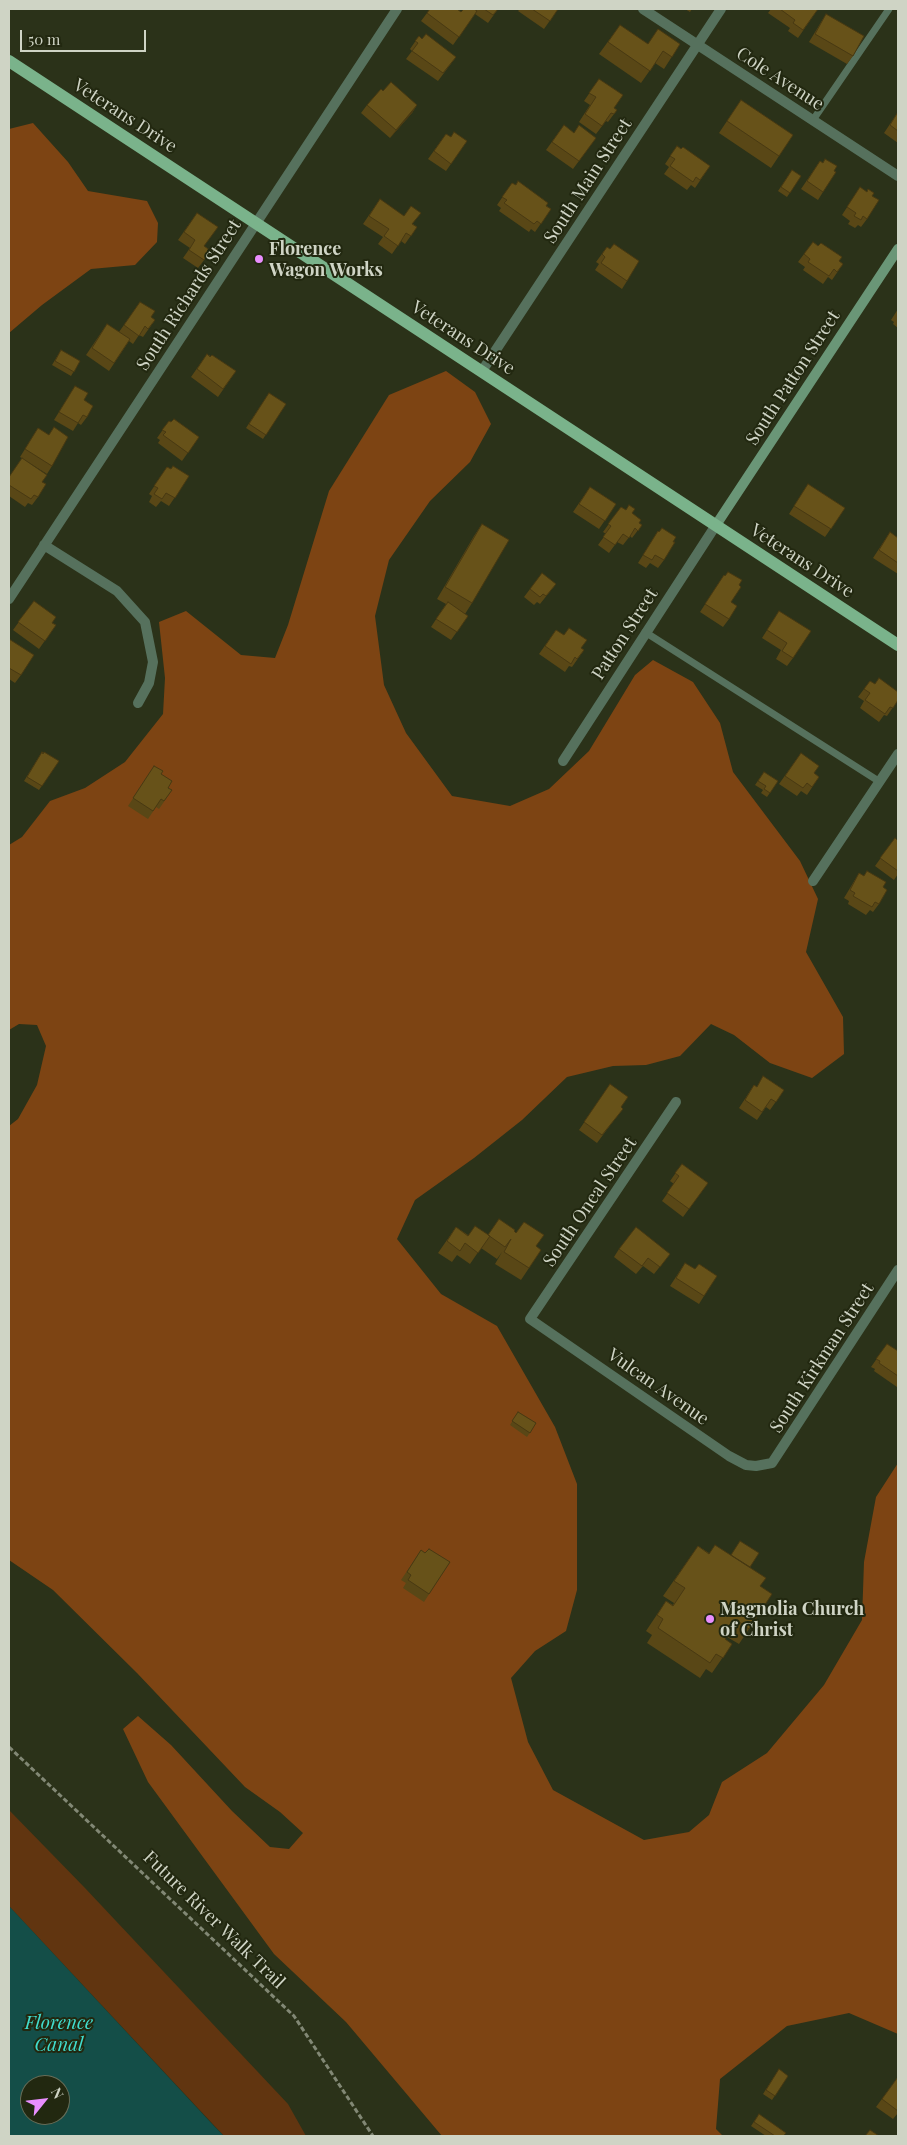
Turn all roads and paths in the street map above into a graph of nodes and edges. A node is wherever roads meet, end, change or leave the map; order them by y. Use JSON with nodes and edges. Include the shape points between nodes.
{"nodes":[{"id":1,"x":397,"y":9,"type":"edge"},
{"id":2,"x":643,"y":9,"type":"edge"},
{"id":3,"x":721,"y":9,"type":"edge"},
{"id":4,"x":889,"y":9,"type":"edge"},
{"id":5,"x":698,"y":44,"type":"junction"},
{"id":6,"x":9,"y":61,"type":"edge"},
{"id":7,"x":812,"y":120,"type":"junction"},
{"id":8,"x":898,"y":176,"type":"edge"},
{"id":9,"x":256,"y":223,"type":"junction"},
{"id":10,"x":898,"y":249,"type":"edge"},
{"id":11,"x":482,"y":371,"type":"junction"},
{"id":12,"x":716,"y":525,"type":"junction"},
{"id":13,"x":44,"y":545,"type":"junction"},
{"id":14,"x":9,"y":599,"type":"edge"},
{"id":15,"x":645,"y":632,"type":"junction"},
{"id":16,"x":898,"y":645,"type":"edge"},
{"id":17,"x":138,"y":703,"type":"dead end"},
{"id":18,"x":898,"y":754,"type":"edge"},
{"id":19,"x":563,"y":761,"type":"dead end"},
{"id":20,"x":880,"y":782,"type":"junction"},
{"id":21,"x":813,"y":881,"type":"dead end"},
{"id":22,"x":676,"y":1102,"type":"dead end"},
{"id":23,"x":898,"y":1270,"type":"edge"},
{"id":24,"x":530,"y":1320,"type":"joint"},
{"id":25,"x":772,"y":1463,"type":"joint"},
{"id":26,"x":9,"y":1747,"type":"edge"},
{"id":27,"x":372,"y":2136,"type":"edge"}],
"edges":[{"from":1,"to":9,"type":"street","name":"South Richards Street"},
{"from":2,"to":5,"type":"street","name":"Cole Avenue"},
{"from":3,"to":5,"type":"street","name":"South Main Street"},
{"from":4,"to":7,"type":"lane"},
{"from":5,"to":7,"type":"street","name":"Cole Avenue"},
{"from":5,"to":11,"type":"street","name":"South Main Street"},
{"from":6,"to":9,"type":"main road","name":"Veterans Drive"},
{"from":7,"to":8,"type":"street","name":"Cole Avenue"},
{"from":9,"to":11,"type":"main road","name":"Veterans Drive"},
{"from":9,"to":13,"type":"street","name":"South Richards Street"},
{"from":10,"to":12,"type":"street","name":"South Patton Street"},
{"from":11,"to":12,"type":"main road","name":"Veterans Drive"},
{"from":12,"to":15,"type":"street","name":"Patton Street"},
{"from":12,"to":16,"type":"main road","name":"Veterans Drive"},
{"from":13,"to":14,"type":"street","name":"South Richards Street"},
{"from":13,"to":17,"type":"street","via":[[117,591],[145,622],[153,662],[149,684]]},
{"from":15,"to":19,"type":"street","name":"Patton Street"},
{"from":15,"to":20,"type":"lane"},
{"from":18,"to":20,"type":"street"},
{"from":20,"to":21,"type":"street"},
{"from":22,"to":24,"type":"street","name":"South Oneal Street"},
{"from":23,"to":25,"type":"street","name":"South Kirkman Street"},
{"from":24,"to":25,"type":"street","name":"Vulcan Avenue","via":[[729,1456],[746,1465]]},
{"from":26,"to":27,"type":"path","name":"Future River Walk Trail","via":[[294,2016]]}]}
